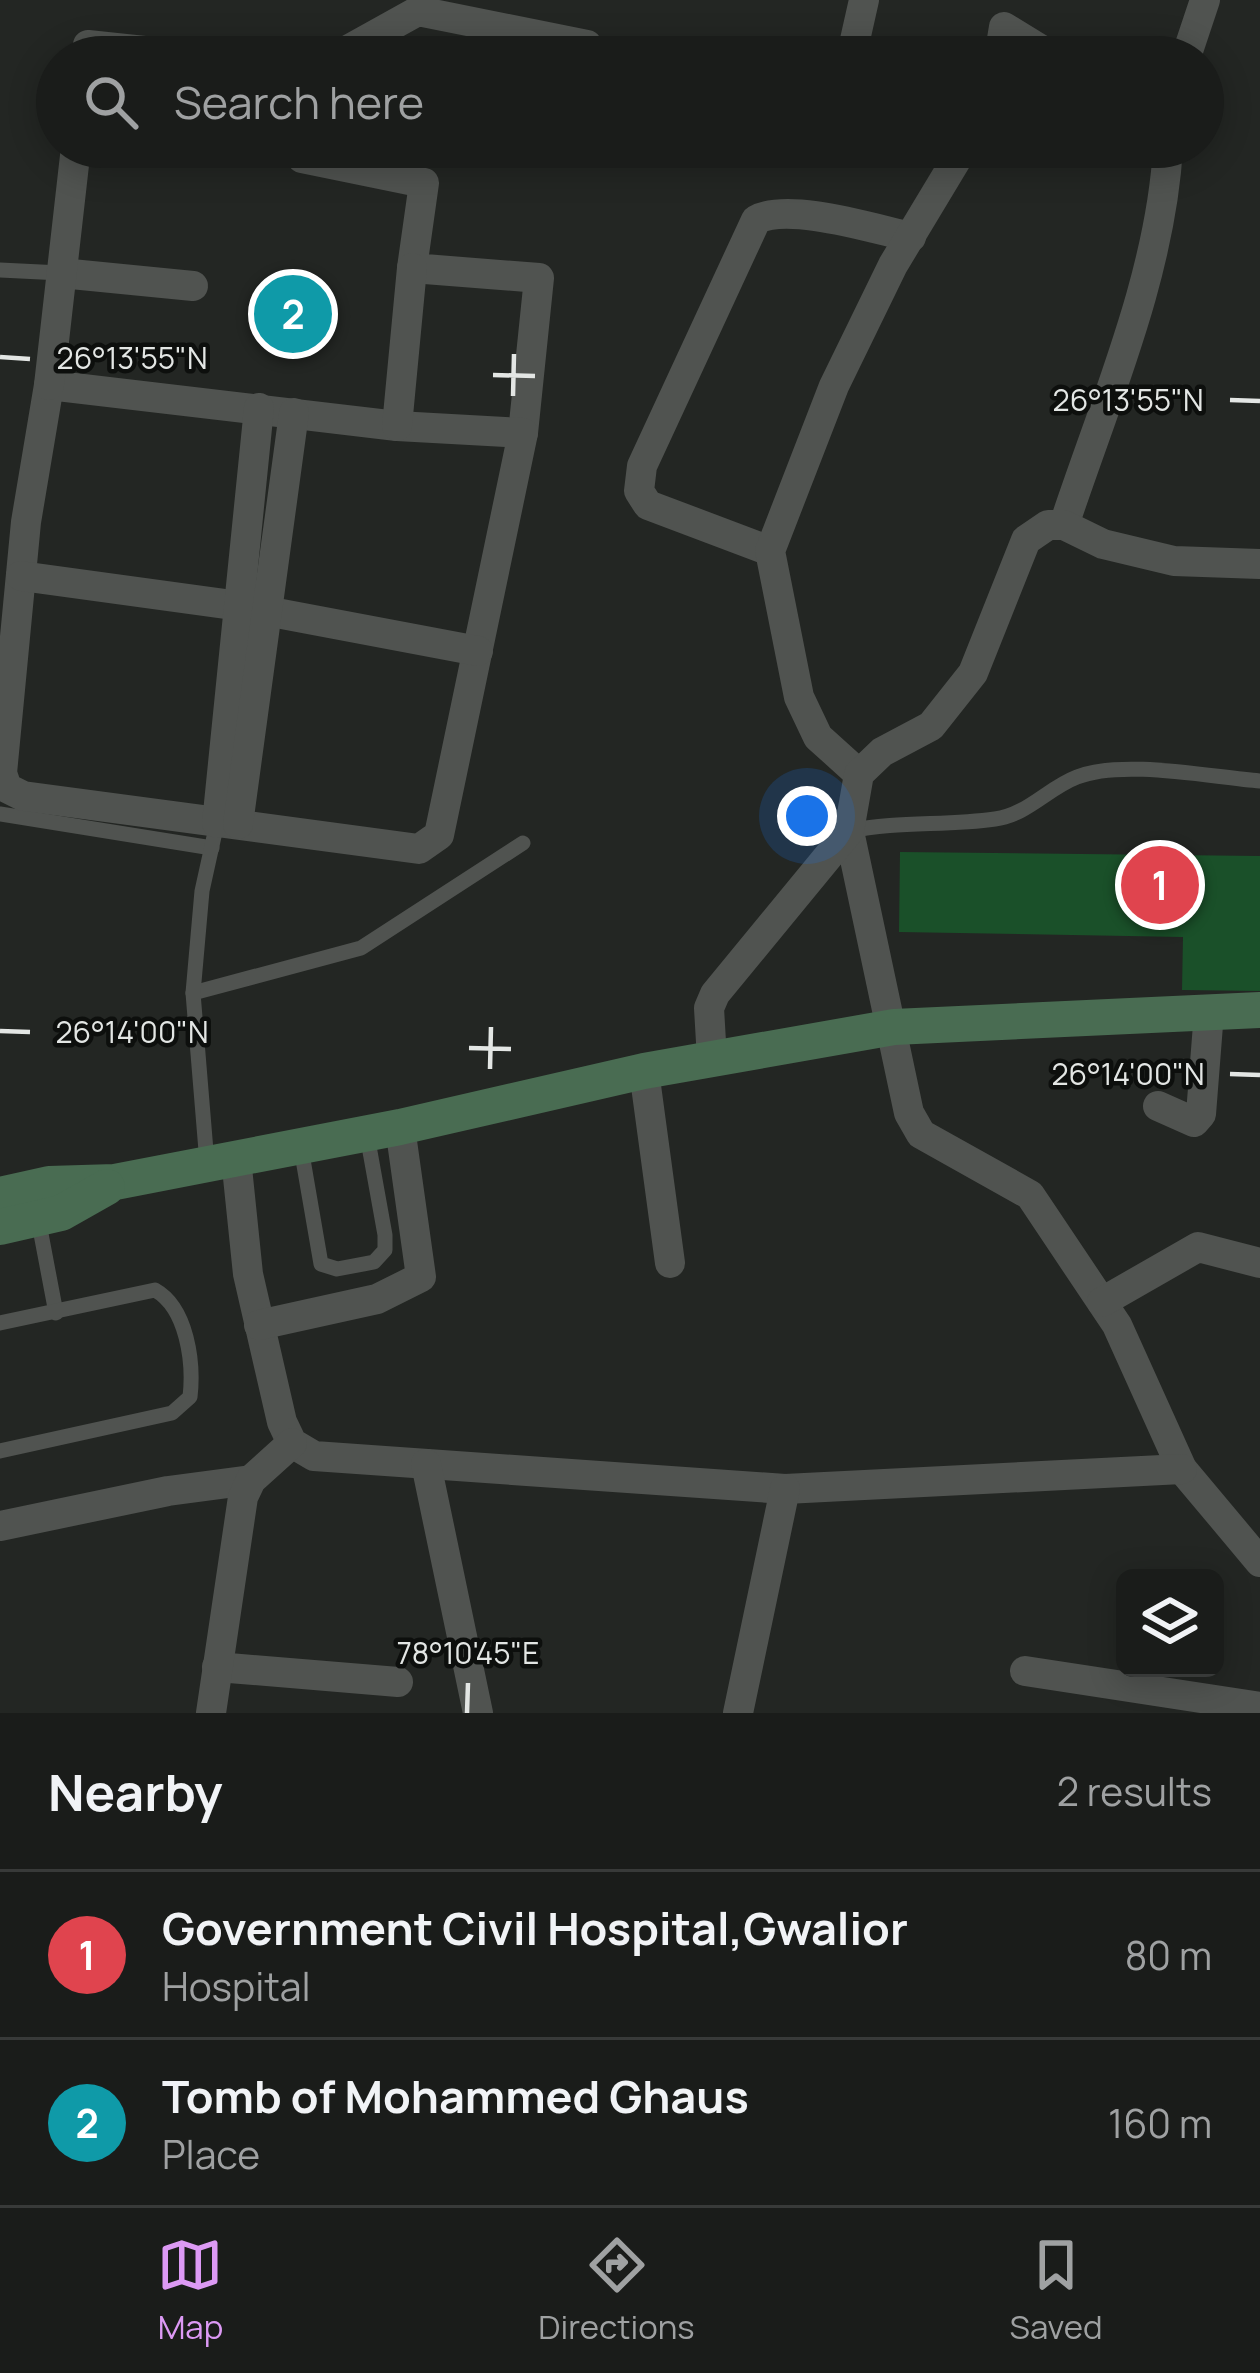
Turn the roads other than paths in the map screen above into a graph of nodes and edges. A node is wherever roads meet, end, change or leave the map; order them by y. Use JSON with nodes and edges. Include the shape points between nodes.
{"nodes":[{"id":1,"x":865,"y":0,"type":"edge"},
{"id":2,"x":1205,"y":0,"type":"edge"},
{"id":3,"x":373,"y":36,"type":"edge"},
{"id":4,"x":542,"y":36,"type":"edge"},
{"id":5,"x":856,"y":36,"type":"edge"},
{"id":6,"x":1193,"y":36,"type":"edge"},
{"id":7,"x":74,"y":168,"type":"edge"},
{"id":8,"x":351,"y":168,"type":"edge"},
{"id":9,"x":952,"y":168,"type":"edge"},
{"id":10,"x":1164,"y":168,"type":"edge"},
{"id":11,"x":911,"y":237,"type":"junction"},
{"id":12,"x":412,"y":268,"type":"junction"},
{"id":13,"x":0,"y":270,"type":"edge"},
{"id":14,"x":61,"y":273,"type":"junction"},
{"id":15,"x":193,"y":286,"type":"dead end"},
{"id":16,"x":49,"y":385,"type":"junction"},
{"id":17,"x":259,"y":408,"type":"junction"},
{"id":18,"x":293,"y":413,"type":"junction"},
{"id":19,"x":397,"y":426,"type":"junction"},
{"id":20,"x":524,"y":433,"type":"junction"},
{"id":21,"x":1064,"y":525,"type":"junction"},
{"id":22,"x":770,"y":551,"type":"junction"},
{"id":23,"x":1260,"y":564,"type":"edge"},
{"id":24,"x":20,"y":576,"type":"junction"},
{"id":25,"x":252,"y":610,"type":"junction"},
{"id":26,"x":478,"y":652,"type":"junction"},
{"id":27,"x":859,"y":774,"type":"junction"},
{"id":28,"x":1260,"y":781,"type":"edge"},
{"id":29,"x":0,"y":814,"type":"edge"},
{"id":30,"x":849,"y":831,"type":"junction"},
{"id":31,"x":223,"y":832,"type":"junction"},
{"id":32,"x":523,"y":843,"type":"dead end"},
{"id":33,"x":193,"y":993,"type":"junction"},
{"id":34,"x":1260,"y":1010,"type":"edge"},
{"id":35,"x":1209,"y":1012,"type":"junction"},
{"id":36,"x":894,"y":1027,"type":"junction"},
{"id":37,"x":712,"y":1059,"type":"junction"},
{"id":38,"x":644,"y":1071,"type":"junction"},
{"id":39,"x":1158,"y":1106,"type":"dead end"},
{"id":40,"x":383,"y":1129,"type":"junction"},
{"id":41,"x":301,"y":1144,"type":"junction"},
{"id":42,"x":221,"y":1160,"type":"junction"},
{"id":43,"x":115,"y":1182,"type":"junction"},
{"id":44,"x":0,"y":1195,"type":"edge"},
{"id":45,"x":38,"y":1218,"type":"junction"},
{"id":46,"x":0,"y":1227,"type":"edge"},
{"id":47,"x":670,"y":1263,"type":"dead end"},
{"id":48,"x":1260,"y":1263,"type":"edge"},
{"id":49,"x":1102,"y":1302,"type":"junction"},
{"id":50,"x":56,"y":1313,"type":"junction"},
{"id":51,"x":0,"y":1323,"type":"edge"},
{"id":52,"x":260,"y":1325,"type":"junction"},
{"id":53,"x":292,"y":1444,"type":"junction"},
{"id":54,"x":0,"y":1451,"type":"edge"},
{"id":55,"x":426,"y":1464,"type":"junction"},
{"id":56,"x":1182,"y":1469,"type":"junction"},
{"id":57,"x":250,"y":1480,"type":"junction"},
{"id":58,"x":785,"y":1489,"type":"junction"},
{"id":59,"x":0,"y":1526,"type":"edge"},
{"id":60,"x":1260,"y":1562,"type":"edge"},
{"id":61,"x":217,"y":1667,"type":"junction"},
{"id":62,"x":1025,"y":1671,"type":"dead end"},
{"id":63,"x":398,"y":1682,"type":"dead end"},
{"id":64,"x":1260,"y":1707,"type":"edge"},
{"id":65,"x":211,"y":1713,"type":"edge"},
{"id":66,"x":478,"y":1713,"type":"edge"},
{"id":67,"x":738,"y":1713,"type":"edge"}],
"edges":[{"from":1,"to":5,"type":"street"},
{"from":2,"to":6,"type":"street"},
{"from":3,"to":4,"type":"street","via":[[418,11]]},
{"from":7,"to":14,"type":"street"},
{"from":8,"to":12,"type":"street","via":[[424,183]]},
{"from":9,"to":11,"type":"street"},
{"from":10,"to":21,"type":"street","via":[[1151,248]]},
{"from":11,"to":22,"type":"street","via":[[833,386]]},
{"from":11,"to":22,"type":"street","via":[[803,215],[769,212],[756,220],[642,466],[639,491],[648,505]]},
{"from":12,"to":19,"type":"street"},
{"from":12,"to":20,"type":"street","via":[[539,278]]},
{"from":13,"to":14,"type":"lane"},
{"from":14,"to":15,"type":"street"},
{"from":14,"to":16,"type":"street"},
{"from":16,"to":17,"type":"street"},
{"from":16,"to":24,"type":"street"},
{"from":17,"to":18,"type":"street"},
{"from":17,"to":25,"type":"street"},
{"from":18,"to":19,"type":"street"},
{"from":18,"to":25,"type":"street"},
{"from":19,"to":20,"type":"street"},
{"from":20,"to":26,"type":"street"},
{"from":21,"to":23,"type":"street","via":[[1155,557]]},
{"from":21,"to":27,"type":"street","via":[[1026,540],[973,673],[947,710]]},
{"from":22,"to":27,"type":"street","via":[[799,697],[818,737]]},
{"from":24,"to":25,"type":"street"},
{"from":24,"to":31,"type":"street","via":[[7,788]]},
{"from":25,"to":26,"type":"street"},
{"from":25,"to":31,"type":"street"},
{"from":26,"to":31,"type":"street","via":[[440,835],[428,846]]},
{"from":27,"to":30,"type":"street"},
{"from":28,"to":30,"type":"lane","via":[[1115,770],[1078,776],[995,819]]},
{"from":29,"to":31,"type":"lane"},
{"from":30,"to":36,"type":"street"},
{"from":30,"to":37,"type":"street","via":[[715,994]]},
{"from":31,"to":33,"type":"lane","via":[[202,891]]},
{"from":32,"to":33,"type":"lane","via":[[361,948]]},
{"from":33,"to":42,"type":"lane"},
{"from":34,"to":35,"type":"main road"},
{"from":35,"to":36,"type":"main road"},
{"from":35,"to":39,"type":"street","via":[[1201,1114],[1182,1121]]},
{"from":36,"to":37,"type":"main road"},
{"from":36,"to":49,"type":"street","via":[[909,1113],[921,1134],[1030,1195]]},
{"from":37,"to":38,"type":"main road"},
{"from":38,"to":40,"type":"main road"},
{"from":38,"to":47,"type":"street"},
{"from":40,"to":41,"type":"main road"},
{"from":40,"to":41,"type":"lane","via":[[385,1250],[356,1266],[337,1269],[316,1254]]},
{"from":40,"to":52,"type":"street","via":[[421,1277],[377,1299]]},
{"from":41,"to":42,"type":"main road"},
{"from":42,"to":43,"type":"main road"},
{"from":42,"to":52,"type":"street"},
{"from":43,"to":44,"type":"main road"},
{"from":43,"to":45,"type":"main road"},
{"from":45,"to":46,"type":"main road"},
{"from":45,"to":50,"type":"lane"},
{"from":48,"to":49,"type":"street","via":[[1198,1246]]},
{"from":49,"to":56,"type":"street"},
{"from":50,"to":51,"type":"lane"},
{"from":50,"to":54,"type":"lane","via":[[138,1291],[170,1298],[179,1312],[190,1397],[172,1413]]},
{"from":52,"to":53,"type":"street"},
{"from":53,"to":55,"type":"street","via":[[314,1456]]},
{"from":53,"to":57,"type":"street"},
{"from":55,"to":58,"type":"street"},
{"from":55,"to":66,"type":"street"},
{"from":56,"to":58,"type":"street"},
{"from":56,"to":60,"type":"street"},
{"from":57,"to":59,"type":"street"},
{"from":57,"to":61,"type":"street"},
{"from":58,"to":67,"type":"street"},
{"from":61,"to":63,"type":"street"},
{"from":61,"to":65,"type":"street"},
{"from":62,"to":64,"type":"street"}]}
